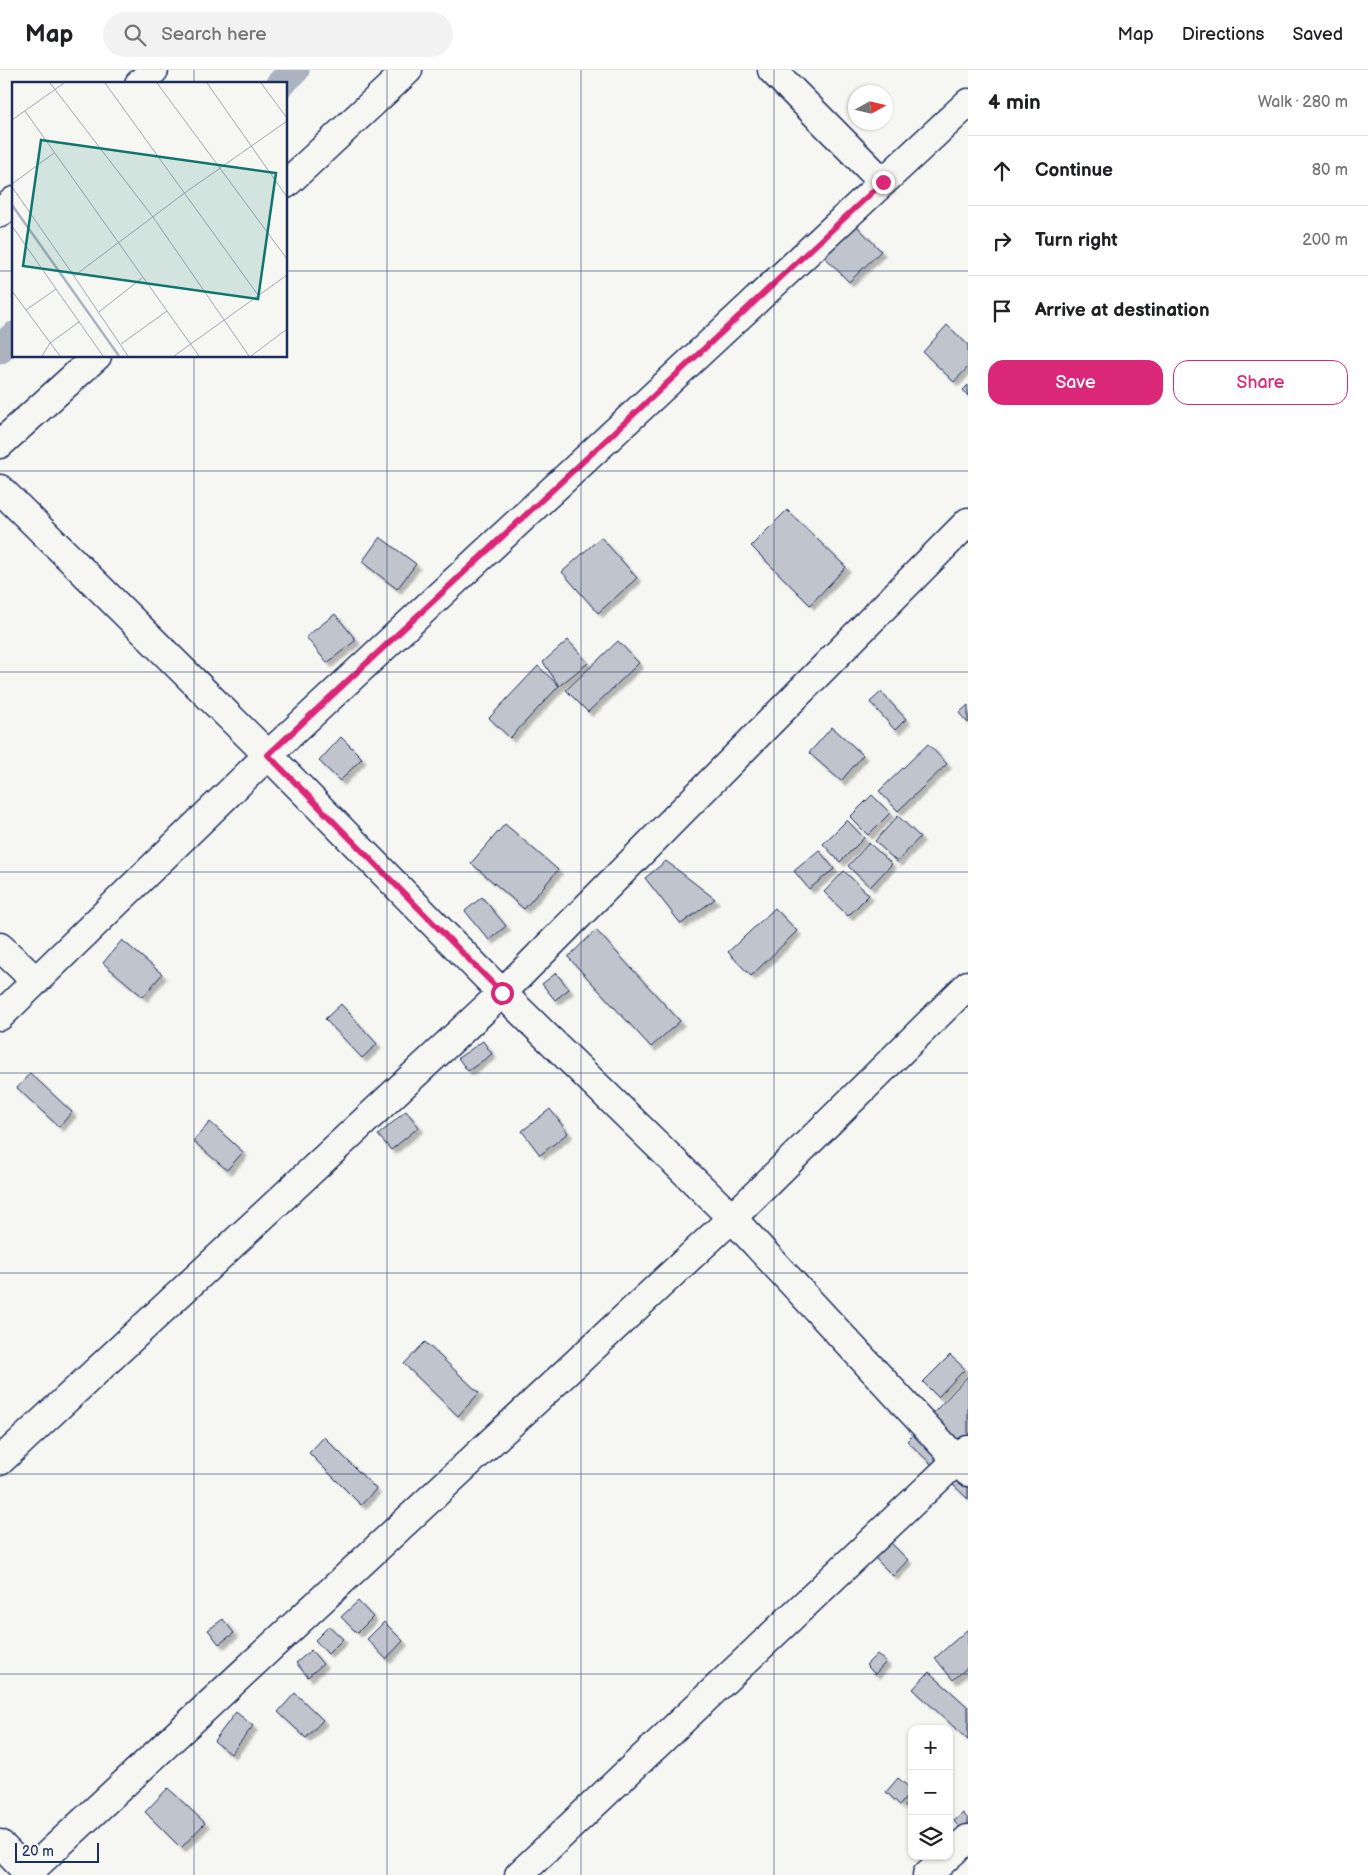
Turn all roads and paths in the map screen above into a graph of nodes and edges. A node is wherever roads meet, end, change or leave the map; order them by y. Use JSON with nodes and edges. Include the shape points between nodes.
{"nodes":[{"id":1,"x":154,"y":70,"type":"edge"},
{"id":2,"x":408,"y":70,"type":"edge"},
{"id":3,"x":772,"y":70,"type":"edge"},
{"id":4,"x":141,"y":82,"type":"edge"},
{"id":5,"x":968,"y":103,"type":"edge"},
{"id":6,"x":288,"y":182,"type":"edge"},
{"id":7,"x":883,"y":182,"type":"junction"},
{"id":8,"x":12,"y":203,"type":"edge"},
{"id":9,"x":0,"y":213,"type":"edge"},
{"id":10,"x":95,"y":358,"type":"edge"},
{"id":11,"x":0,"y":444,"type":"edge"},
{"id":12,"x":0,"y":489,"type":"edge"},
{"id":13,"x":968,"y":522,"type":"edge"},
{"id":14,"x":268,"y":755,"type":"junction"},
{"id":15,"x":0,"y":947,"type":"edge"},
{"id":16,"x":36,"y":981,"type":"junction"},
{"id":17,"x":968,"y":986,"type":"edge"},
{"id":18,"x":502,"y":993,"type":"junction"},
{"id":19,"x":0,"y":1016,"type":"edge"},
{"id":20,"x":732,"y":1218,"type":"junction"},
{"id":21,"x":0,"y":1461,"type":"edge"},
{"id":22,"x":965,"y":1461,"type":"edge"},
{"id":23,"x":968,"y":1839,"type":"edge"},
{"id":24,"x":0,"y":1844,"type":"edge"},
{"id":25,"x":953,"y":1852,"type":"edge"},
{"id":26,"x":944,"y":1860,"type":"edge"},
{"id":27,"x":29,"y":1874,"type":"edge"},
{"id":28,"x":519,"y":1875,"type":"edge"},
{"id":29,"x":927,"y":1875,"type":"edge"}],
"edges":[{"from":1,"to":4,"type":"street"},
{"from":2,"to":6,"type":"street"},
{"from":3,"to":7,"type":"street"},
{"from":5,"to":7,"type":"street"},
{"from":7,"to":14,"type":"street"},
{"from":8,"to":9,"type":"street"},
{"from":10,"to":11,"type":"street"},
{"from":12,"to":14,"type":"street"},
{"from":13,"to":18,"type":"street"},
{"from":14,"to":16,"type":"street"},
{"from":14,"to":18,"type":"street"},
{"from":15,"to":16,"type":"street"},
{"from":16,"to":19,"type":"street"},
{"from":17,"to":20,"type":"street"},
{"from":18,"to":20,"type":"street"},
{"from":18,"to":21,"type":"street"},
{"from":20,"to":22,"type":"street"},
{"from":20,"to":27,"type":"street"},
{"from":22,"to":28,"type":"street"},
{"from":23,"to":25,"type":"street"},
{"from":24,"to":27,"type":"street"},
{"from":26,"to":29,"type":"street"}]}
